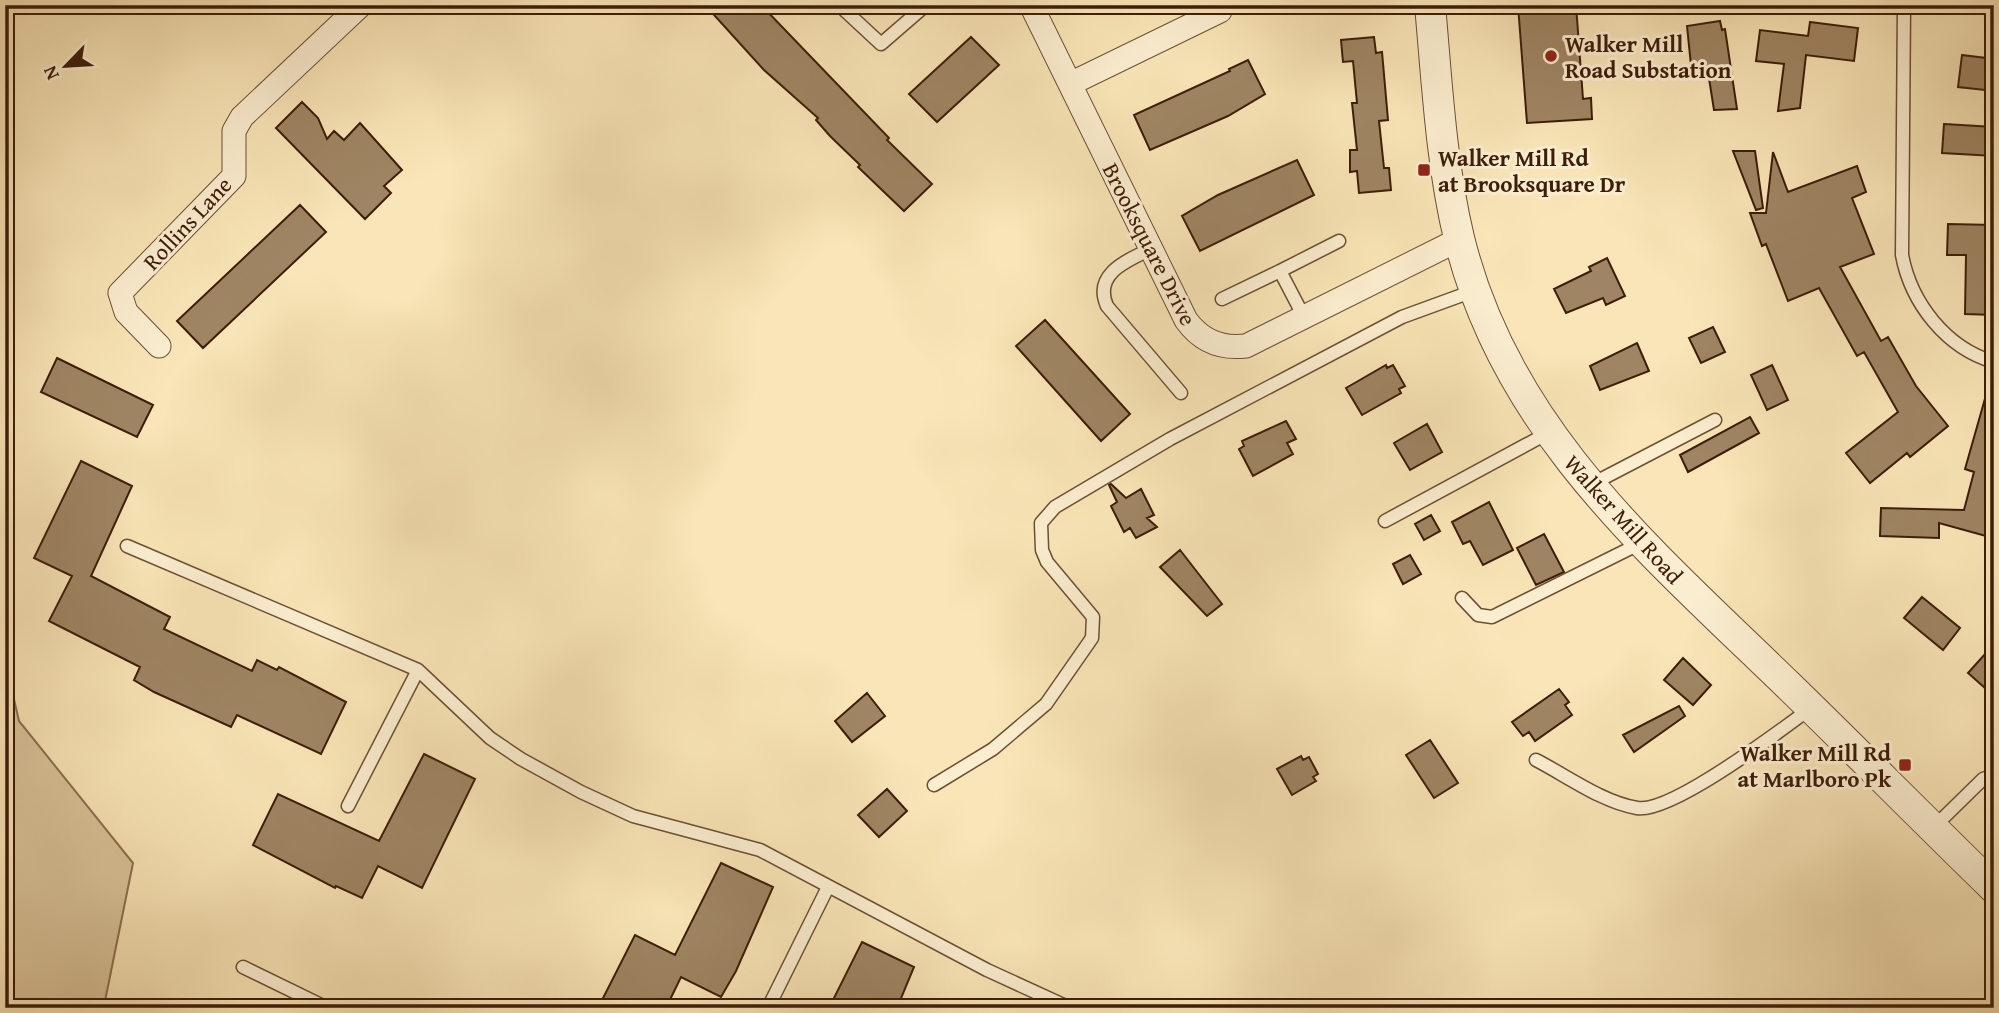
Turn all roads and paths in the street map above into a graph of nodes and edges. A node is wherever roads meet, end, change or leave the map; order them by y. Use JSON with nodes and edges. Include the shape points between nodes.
{"nodes":[{"id":1,"x":361,"y":5,"type":"edge"},
{"id":2,"x":839,"y":5,"type":"edge"},
{"id":3,"x":926,"y":5,"type":"edge"},
{"id":4,"x":1031,"y":5,"type":"edge"},
{"id":5,"x":1430,"y":5,"type":"edge"},
{"id":6,"x":1904,"y":5,"type":"edge"},
{"id":7,"x":1220,"y":11,"type":"dead end"},
{"id":8,"x":1070,"y":84,"type":"junction"},
{"id":9,"x":1460,"y":239,"type":"junction"},
{"id":10,"x":1339,"y":241,"type":"dead end"},
{"id":11,"x":1151,"y":250,"type":"junction"},
{"id":12,"x":1280,"y":271,"type":"junction"},
{"id":13,"x":1477,"y":290,"type":"junction"},
{"id":14,"x":1222,"y":299,"type":"dead end"},
{"id":15,"x":1304,"y":317,"type":"junction"},
{"id":16,"x":159,"y":346,"type":"dead end"},
{"id":17,"x":1994,"y":362,"type":"edge"},
{"id":18,"x":1181,"y":393,"type":"dead end"},
{"id":19,"x":1715,"y":420,"type":"dead end"},
{"id":20,"x":1548,"y":433,"type":"junction"},
{"id":21,"x":1589,"y":486,"type":"junction"},
{"id":22,"x":1385,"y":521,"type":"dead end"},
{"id":23,"x":1641,"y":542,"type":"junction"},
{"id":24,"x":127,"y":546,"type":"dead end"},
{"id":25,"x":1462,"y":598,"type":"dead end"},
{"id":26,"x":418,"y":670,"type":"junction"},
{"id":27,"x":1811,"y":708,"type":"junction"},
{"id":28,"x":1536,"y":760,"type":"dead end"},
{"id":29,"x":1988,"y":777,"type":"edge"},
{"id":30,"x":934,"y":785,"type":"dead end"},
{"id":31,"x":1994,"y":789,"type":"edge"},
{"id":32,"x":348,"y":806,"type":"dead end"},
{"id":33,"x":1933,"y":828,"type":"junction"},
{"id":34,"x":828,"y":887,"type":"junction"},
{"id":35,"x":1994,"y":888,"type":"edge"},
{"id":36,"x":243,"y":967,"type":"dead end"},
{"id":37,"x":327,"y":1008,"type":"edge"},
{"id":38,"x":768,"y":1008,"type":"edge"},
{"id":39,"x":1070,"y":1008,"type":"edge"}],
"edges":[{"from":1,"to":16,"type":"street","name":"Rollins Lane","via":[[243,117],[234,131],[234,176],[120,293],[126,312]]},
{"from":2,"to":3,"type":"lane","via":[[881,44]]},
{"from":4,"to":8,"type":"street","name":"Brooksquare Drive"},
{"from":5,"to":9,"type":"street","name":"Walker Mill Road","via":[[1442,129]]},
{"from":6,"to":17,"type":"lane","via":[[1905,271],[1928,316],[1964,348]]},
{"from":7,"to":8,"type":"street"},
{"from":8,"to":11,"type":"street","name":"Brooksquare Drive"},
{"from":9,"to":13,"type":"street","name":"Walker Mill Road"},
{"from":9,"to":15,"type":"street","name":"Brooksquare Drive"},
{"from":10,"to":12,"type":"lane"},
{"from":11,"to":15,"type":"street","name":"Brooksquare Drive","via":[[1186,320],[1194,332],[1212,343],[1246,346]]},
{"from":11,"to":18,"type":"lane","via":[[1109,274],[1102,295]]},
{"from":12,"to":14,"type":"lane"},
{"from":12,"to":15,"type":"lane"},
{"from":13,"to":20,"type":"street","name":"Walker Mill Road","via":[[1511,368]]},
{"from":13,"to":30,"type":"lane","via":[[1402,317],[1170,439],[1055,507],[1041,523],[1042,550],[1093,617],[1092,638],[1046,704],[993,749]]},
{"from":19,"to":21,"type":"lane"},
{"from":20,"to":21,"type":"street","name":"Walker Mill Road"},
{"from":20,"to":22,"type":"lane"},
{"from":21,"to":23,"type":"street","name":"Walker Mill Road"},
{"from":23,"to":25,"type":"lane","via":[[1492,617],[1478,615]]},
{"from":23,"to":27,"type":"street","name":"Walker Mill Road"},
{"from":24,"to":26,"type":"lane"},
{"from":26,"to":32,"type":"lane"},
{"from":26,"to":34,"type":"lane","via":[[490,737],[581,792],[633,816],[760,850]]},
{"from":27,"to":28,"type":"lane","via":[[1693,788],[1653,807],[1617,803]]},
{"from":27,"to":33,"type":"street","name":"Walker Mill Road"},
{"from":29,"to":31,"type":"lane"},
{"from":29,"to":33,"type":"lane"},
{"from":33,"to":35,"type":"street","name":"Walker Mill Road"},
{"from":34,"to":38,"type":"lane"},
{"from":34,"to":39,"type":"lane"},
{"from":36,"to":37,"type":"lane"}]}
